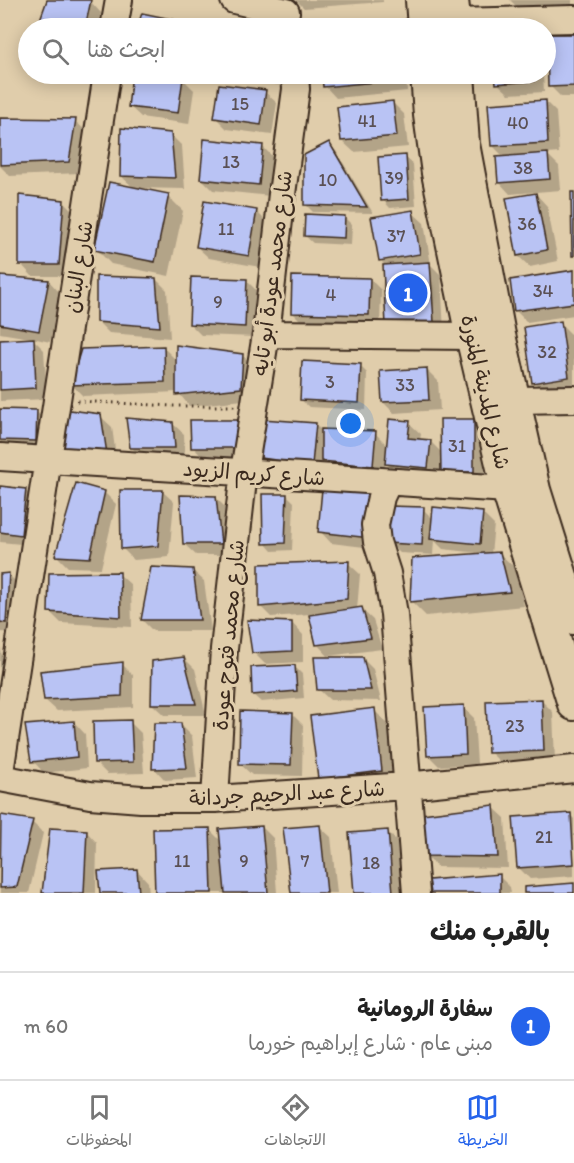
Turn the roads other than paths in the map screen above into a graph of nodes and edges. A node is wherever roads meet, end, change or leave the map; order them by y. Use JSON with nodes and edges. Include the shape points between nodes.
{"nodes":[{"id":1,"x":118,"y":0,"type":"edge"},
{"id":2,"x":234,"y":0,"type":"edge"},
{"id":3,"x":422,"y":0,"type":"edge"},
{"id":4,"x":286,"y":13,"type":"edge"},
{"id":5,"x":454,"y":17,"type":"edge"},
{"id":6,"x":115,"y":18,"type":"edge"},
{"id":7,"x":423,"y":18,"type":"edge"},
{"id":8,"x":514,"y":18,"type":"edge"},
{"id":9,"x":556,"y":19,"type":"edge"},
{"id":10,"x":574,"y":19,"type":"edge"},
{"id":11,"x":105,"y":84,"type":"edge"},
{"id":12,"x":296,"y":84,"type":"edge"},
{"id":13,"x":428,"y":84,"type":"edge"},
{"id":14,"x":459,"y":84,"type":"edge"},
{"id":15,"x":266,"y":334,"type":"junction"},
{"id":16,"x":472,"y":336,"type":"junction"},
{"id":17,"x":574,"y":399,"type":"edge"},
{"id":18,"x":515,"y":400,"type":"junction"},
{"id":19,"x":0,"y":457,"type":"edge"},
{"id":20,"x":47,"y":460,"type":"junction"},
{"id":21,"x":244,"y":471,"type":"junction"},
{"id":22,"x":388,"y":482,"type":"junction"},
{"id":23,"x":508,"y":489,"type":"junction"},
{"id":24,"x":574,"y":618,"type":"edge"},
{"id":25,"x":574,"y":704,"type":"edge"},
{"id":26,"x":574,"y":769,"type":"edge"},
{"id":27,"x":0,"y":772,"type":"edge"},
{"id":28,"x":0,"y":778,"type":"edge"},
{"id":29,"x":406,"y":786,"type":"junction"},
{"id":30,"x":215,"y":799,"type":"junction"},
{"id":31,"x":416,"y":893,"type":"edge"}],
"edges":[{"from":1,"to":6,"type":"street"},
{"from":2,"to":4,"type":"street"},
{"from":3,"to":7,"type":"main road"},
{"from":5,"to":8,"type":"street"},
{"from":9,"to":10,"type":"street"},
{"from":11,"to":20,"type":"street","name":"شارع البنان"},
{"from":12,"to":15,"type":"street","name":"شارع محمد عودة أبو تايه"},
{"from":13,"to":16,"type":"main road","name":"شارع المدينة المنورة","via":[[438,173]]},
{"from":14,"to":18,"type":"main road","name":"شارع المدينة المنورة","via":[[472,202]]},
{"from":15,"to":16,"type":"street"},
{"from":15,"to":21,"type":"street","name":"شارع محمد عودة أبو تايه"},
{"from":16,"to":23,"type":"main road","name":"شارع المدينة المنورة"},
{"from":17,"to":18,"type":"street"},
{"from":18,"to":24,"type":"main road","name":"شارع المدينة المنورة","via":[[534,490]]},
{"from":19,"to":20,"type":"street","name":"شارع كريم الزيود"},
{"from":20,"to":21,"type":"street","name":"شارع كريم الزيود"},
{"from":20,"to":27,"type":"street","name":"شارع البنان"},
{"from":21,"to":22,"type":"street","name":"شارع كريم الزيود"},
{"from":21,"to":30,"type":"street","name":"شارع محمد فتوح عودة","via":[[224,649]]},
{"from":22,"to":23,"type":"street","name":"شارع كريم الزيود"},
{"from":22,"to":29,"type":"street","via":[[375,525],[394,614]]},
{"from":23,"to":25,"type":"main road","name":"شارع المدينة المنورة"},
{"from":26,"to":29,"type":"street","name":"شارع عبد الرحيم جردانة"},
{"from":28,"to":30,"type":"street","name":"شارع عبد الرحيم جردانة","via":[[99,796]]},
{"from":29,"to":30,"type":"street","name":"شارع عبد الرحيم جردانة"},
{"from":29,"to":31,"type":"street"}]}
